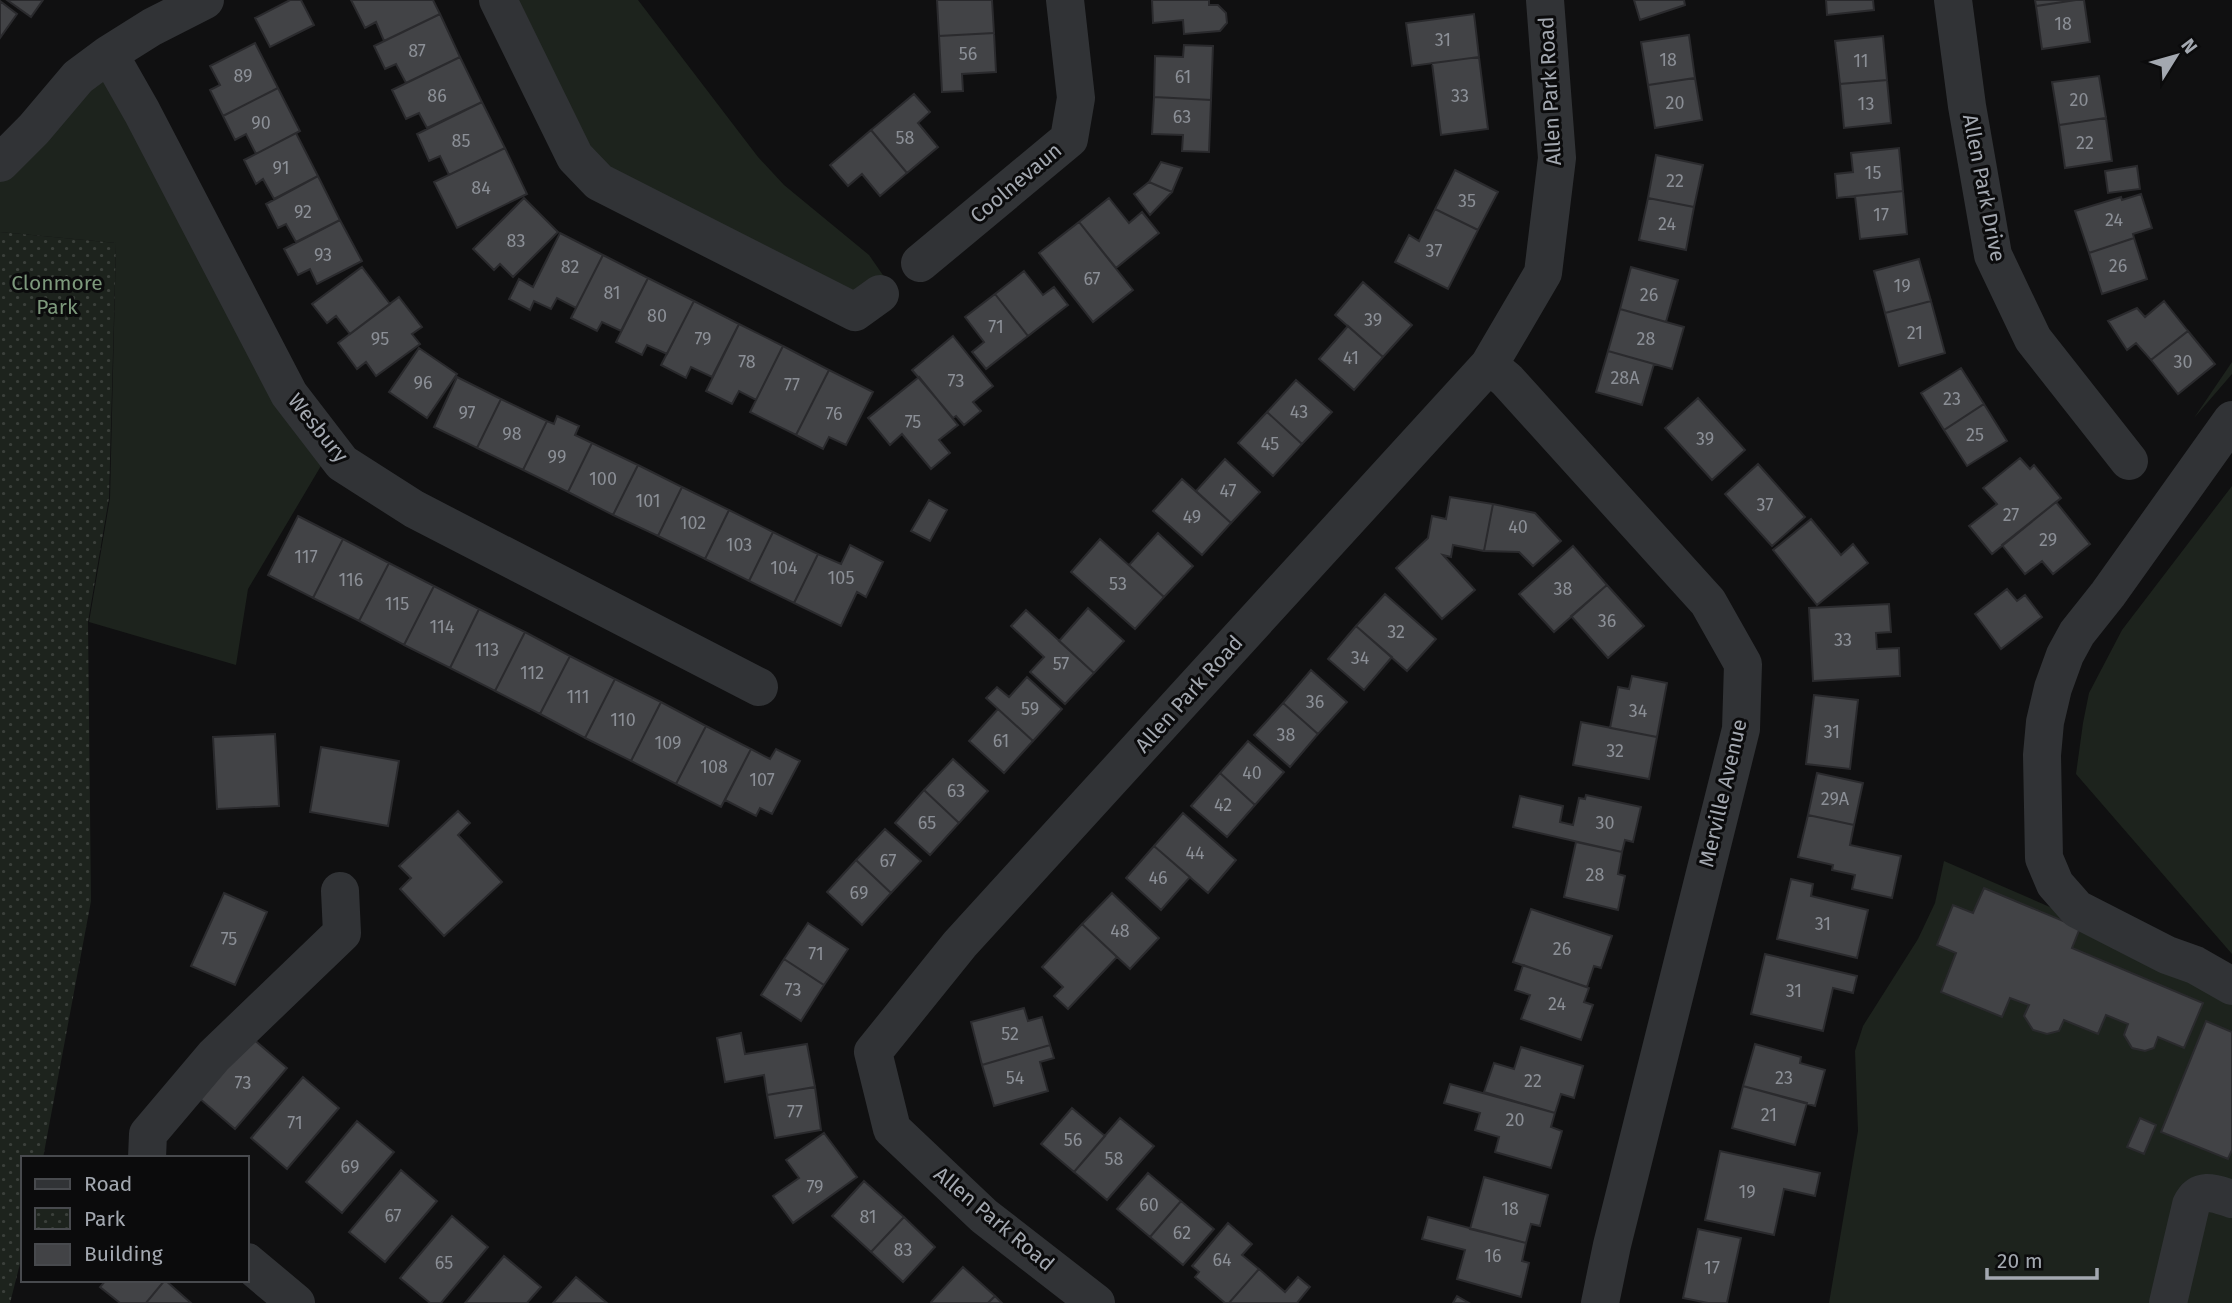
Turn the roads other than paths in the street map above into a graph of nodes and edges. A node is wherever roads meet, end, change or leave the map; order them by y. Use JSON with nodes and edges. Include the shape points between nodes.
{"nodes":[{"id":1,"x":205,"y":0,"type":"edge"},
{"id":2,"x":498,"y":0,"type":"edge"},
{"id":3,"x":1065,"y":0,"type":"edge"},
{"id":4,"x":1545,"y":0,"type":"edge"},
{"id":5,"x":1953,"y":0,"type":"edge"},
{"id":6,"x":108,"y":54,"type":"junction"},
{"id":7,"x":0,"y":163,"type":"edge"},
{"id":8,"x":920,"y":263,"type":"dead end"},
{"id":9,"x":880,"y":294,"type":"dead end"},
{"id":10,"x":1489,"y":365,"type":"junction"},
{"id":11,"x":2232,"y":420,"type":"edge"},
{"id":12,"x":2129,"y":461,"type":"dead end"},
{"id":13,"x":759,"y":687,"type":"dead end"},
{"id":14,"x":340,"y":891,"type":"dead end"},
{"id":15,"x":2232,"y":986,"type":"edge"},
{"id":16,"x":147,"y":1156,"type":"edge"},
{"id":17,"x":2232,"y":1199,"type":"edge"},
{"id":18,"x":248,"y":1263,"type":"edge"},
{"id":19,"x":296,"y":1303,"type":"edge"},
{"id":20,"x":1096,"y":1303,"type":"edge"},
{"id":21,"x":1600,"y":1303,"type":"edge"},
{"id":22,"x":2168,"y":1303,"type":"edge"}],
"edges":[{"from":1,"to":6,"type":"street"},
{"from":2,"to":9,"type":"street","via":[[575,157],[599,182],[855,312]]},
{"from":3,"to":8,"type":"street","name":"Coolnevaun","via":[[1076,98],[1069,139]]},
{"from":4,"to":10,"type":"street","name":"Allen Park Road","via":[[1557,158],[1543,273]]},
{"from":5,"to":12,"type":"street","name":"Allen Park Drive","via":[[1993,255],[2033,339]]},
{"from":6,"to":7,"type":"street","via":[[78,77]]},
{"from":6,"to":13,"type":"street","name":"Wesbury","via":[[289,394],[342,463],[414,509]]},
{"from":10,"to":20,"type":"street","name":"Allen Park Road","via":[[960,944],[873,1052],[892,1129],[984,1216]]},
{"from":10,"to":21,"type":"street","name":"Merville Avenue","via":[[1708,602],[1743,664],[1741,729]]},
{"from":11,"to":15,"type":"street","via":[[2065,655],[2045,722],[2042,755],[2044,858],[2055,884],[2077,909]]},
{"from":14,"to":16,"type":"street","via":[[342,933],[214,1056],[148,1134]]},
{"from":17,"to":22,"type":"street","via":[[2209,1192],[2194,1199]]},
{"from":18,"to":19,"type":"street"}]}
